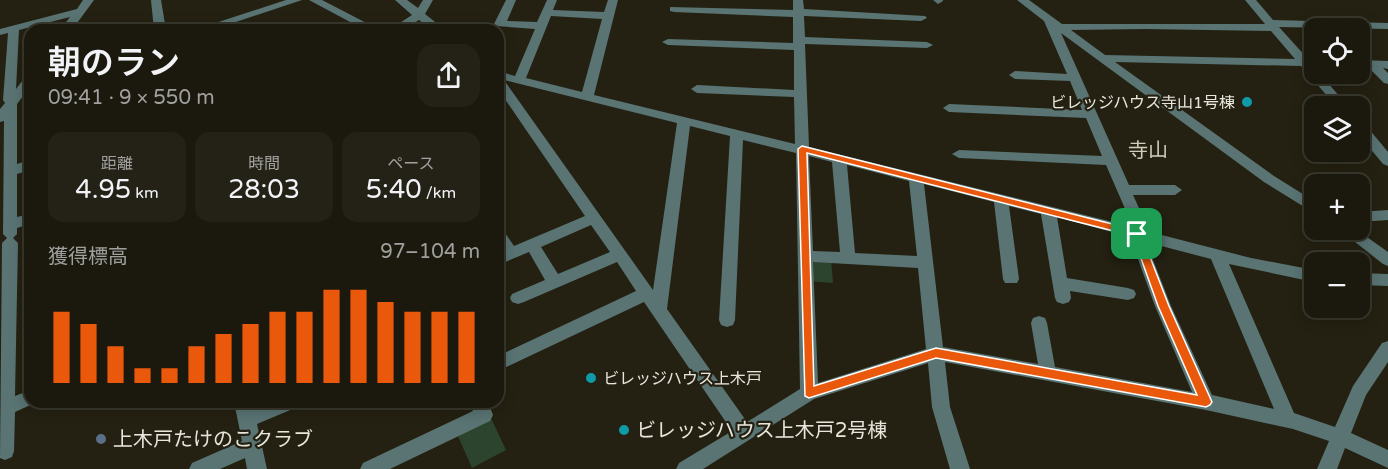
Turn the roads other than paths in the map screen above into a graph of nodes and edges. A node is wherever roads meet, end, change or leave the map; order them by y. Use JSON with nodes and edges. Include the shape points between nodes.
{"nodes":[{"id":1,"x":89,"y":0,"type":"edge"},
{"id":2,"x":156,"y":0,"type":"edge"},
{"id":3,"x":297,"y":0,"type":"edge"},
{"id":4,"x":314,"y":0,"type":"edge"},
{"id":5,"x":400,"y":0,"type":"edge"},
{"id":6,"x":428,"y":0,"type":"edge"},
{"id":7,"x":511,"y":0,"type":"edge"},
{"id":8,"x":552,"y":0,"type":"edge"},
{"id":9,"x":613,"y":0,"type":"edge"},
{"id":10,"x":1022,"y":0,"type":"edge"},
{"id":11,"x":1250,"y":0,"type":"edge"},
{"id":12,"x":674,"y":9,"type":"dead end"},
{"id":13,"x":799,"y":9,"type":"edge"},
{"id":14,"x":80,"y":11,"type":"junction"},
{"id":15,"x":547,"y":14,"type":"junction"},
{"id":16,"x":419,"y":15,"type":"junction"},
{"id":17,"x":609,"y":16,"type":"junction"},
{"id":18,"x":921,"y":18,"type":"dead end"},
{"id":19,"x":1054,"y":23,"type":"junction"},
{"id":20,"x":30,"y":24,"type":"edge"},
{"id":21,"x":70,"y":24,"type":"edge"},
{"id":22,"x":159,"y":24,"type":"edge"},
{"id":23,"x":219,"y":24,"type":"edge"},
{"id":24,"x":362,"y":24,"type":"edge"},
{"id":25,"x":405,"y":24,"type":"edge"},
{"id":26,"x":432,"y":24,"type":"edge"},
{"id":27,"x":500,"y":24,"type":"edge"},
{"id":28,"x":504,"y":24,"type":"edge"},
{"id":29,"x":24,"y":25,"type":"edge"},
{"id":30,"x":542,"y":26,"type":"junction"},
{"id":31,"x":1272,"y":26,"type":"junction"},
{"id":32,"x":1388,"y":26,"type":"edge"},
{"id":33,"x":14,"y":28,"type":"junction"},
{"id":34,"x":0,"y":32,"type":"edge"},
{"id":35,"x":668,"y":42,"type":"dead end"},
{"id":36,"x":800,"y":44,"type":"junction"},
{"id":37,"x":927,"y":45,"type":"dead end"},
{"id":38,"x":1304,"y":57,"type":"edge"},
{"id":39,"x":1102,"y":58,"type":"junction"},
{"id":40,"x":1304,"y":63,"type":"edge"},
{"id":41,"x":1373,"y":64,"type":"joint"},
{"id":42,"x":1388,"y":65,"type":"edge"},
{"id":43,"x":24,"y":73,"type":"edge"},
{"id":44,"x":11,"y":74,"type":"junction"},
{"id":45,"x":1015,"y":75,"type":"dead end"},
{"id":46,"x":504,"y":76,"type":"edge"},
{"id":47,"x":1074,"y":78,"type":"junction"},
{"id":48,"x":519,"y":79,"type":"junction"},
{"id":49,"x":1388,"y":80,"type":"edge"},
{"id":50,"x":24,"y":85,"type":"edge"},
{"id":51,"x":504,"y":89,"type":"edge"},
{"id":52,"x":697,"y":89,"type":"dead end"},
{"id":53,"x":801,"y":94,"type":"junction"},
{"id":54,"x":24,"y":95,"type":"edge"},
{"id":55,"x":587,"y":96,"type":"junction"},
{"id":56,"x":9,"y":101,"type":"edge"},
{"id":57,"x":949,"y":108,"type":"dead end"},
{"id":58,"x":1090,"y":114,"type":"junction"},
{"id":59,"x":0,"y":118,"type":"edge"},
{"id":60,"x":684,"y":121,"type":"junction"},
{"id":61,"x":737,"y":133,"type":"junction"},
{"id":62,"x":1370,"y":139,"type":"edge"},
{"id":63,"x":1370,"y":144,"type":"edge"},
{"id":64,"x":1374,"y":144,"type":"junction"},
{"id":65,"x":802,"y":149,"type":"junction"},
{"id":66,"x":959,"y":154,"type":"dead end"},
{"id":67,"x":839,"y":158,"type":"junction"},
{"id":68,"x":1387,"y":158,"type":"edge"},
{"id":69,"x":1111,"y":160,"type":"junction"},
{"id":70,"x":24,"y":167,"type":"edge"},
{"id":71,"x":10,"y":171,"type":"junction"},
{"id":72,"x":916,"y":178,"type":"junction"},
{"id":73,"x":1124,"y":190,"type":"junction"},
{"id":74,"x":1175,"y":190,"type":"dead end"},
{"id":75,"x":1001,"y":199,"type":"junction"},
{"id":76,"x":4,"y":202,"type":"edge"},
{"id":77,"x":1304,"y":202,"type":"edge"},
{"id":78,"x":1048,"y":210,"type":"junction"},
{"id":79,"x":1388,"y":215,"type":"edge"},
{"id":80,"x":1370,"y":216,"type":"edge"},
{"id":81,"x":593,"y":218,"type":"junction"},
{"id":82,"x":24,"y":221,"type":"edge"},
{"id":83,"x":10,"y":225,"type":"junction"},
{"id":84,"x":1140,"y":235,"type":"junction"},
{"id":85,"x":1361,"y":240,"type":"edge"},
{"id":86,"x":5,"y":244,"type":"edge"},
{"id":87,"x":536,"y":249,"type":"dead end"},
{"id":88,"x":619,"y":255,"type":"junction"},
{"id":89,"x":1217,"y":255,"type":"junction"},
{"id":90,"x":505,"y":256,"type":"edge"},
{"id":91,"x":807,"y":256,"type":"junction"},
{"id":92,"x":848,"y":258,"type":"junction"},
{"id":93,"x":1388,"y":260,"type":"edge"},
{"id":94,"x":924,"y":262,"type":"junction"},
{"id":95,"x":1304,"y":274,"type":"edge"},
{"id":96,"x":1011,"y":279,"type":"dead end"},
{"id":97,"x":1370,"y":279,"type":"edge"},
{"id":98,"x":1388,"y":280,"type":"edge"},
{"id":99,"x":555,"y":282,"type":"junction"},
{"id":100,"x":646,"y":294,"type":"junction"},
{"id":101,"x":1128,"y":294,"type":"dead end"},
{"id":102,"x":518,"y":298,"type":"dead end"},
{"id":103,"x":658,"y":312,"type":"junction"},
{"id":104,"x":727,"y":320,"type":"dead end"},
{"id":105,"x":1039,"y":323,"type":"dead end"},
{"id":106,"x":1388,"y":348,"type":"edge"},
{"id":107,"x":936,"y":353,"type":"junction"},
{"id":108,"x":504,"y":361,"type":"edge"},
{"id":109,"x":1048,"y":374,"type":"junction"},
{"id":110,"x":3,"y":382,"type":"edge"},
{"id":111,"x":809,"y":393,"type":"junction"},
{"id":112,"x":24,"y":400,"type":"edge"},
{"id":113,"x":1206,"y":402,"type":"junction"},
{"id":114,"x":6,"y":407,"type":"junction"},
{"id":115,"x":259,"y":408,"type":"edge"},
{"id":116,"x":481,"y":408,"type":"edge"},
{"id":117,"x":244,"y":411,"type":"edge"},
{"id":118,"x":1288,"y":420,"type":"junction"},
{"id":119,"x":3,"y":430,"type":"edge"},
{"id":120,"x":744,"y":433,"type":"junction"},
{"id":121,"x":1341,"y":436,"type":"junction"},
{"id":122,"x":252,"y":446,"type":"junction"},
{"id":123,"x":5,"y":451,"type":"dead end"},
{"id":124,"x":1388,"y":459,"type":"edge"},
{"id":125,"x":199,"y":469,"type":"edge"},
{"id":126,"x":257,"y":469,"type":"edge"},
{"id":127,"x":370,"y":469,"type":"edge"},
{"id":128,"x":686,"y":469,"type":"edge"},
{"id":129,"x":960,"y":469,"type":"edge"},
{"id":130,"x":1327,"y":469,"type":"edge"}],
"edges":[{"from":1,"to":14,"type":"street"},
{"from":2,"to":22,"type":"street"},
{"from":3,"to":23,"type":"street"},
{"from":4,"to":24,"type":"street"},
{"from":5,"to":16,"type":"street"},
{"from":6,"to":16,"type":"street"},
{"from":7,"to":27,"type":"street"},
{"from":8,"to":15,"type":"street"},
{"from":9,"to":17,"type":"street"},
{"from":10,"to":19,"type":"street"},
{"from":11,"to":31,"type":"street"},
{"from":12,"to":13,"type":"street"},
{"from":13,"to":18,"type":"street"},
{"from":13,"to":36,"type":"street"},
{"from":14,"to":20,"type":"street"},
{"from":14,"to":21,"type":"street"},
{"from":15,"to":17,"type":"street"},
{"from":15,"to":30,"type":"street"},
{"from":16,"to":25,"type":"street"},
{"from":16,"to":26,"type":"street"},
{"from":17,"to":55,"type":"street"},
{"from":19,"to":31,"type":"street"},
{"from":19,"to":39,"type":"street"},
{"from":19,"to":47,"type":"street"},
{"from":28,"to":30,"type":"street"},
{"from":29,"to":33,"type":"street"},
{"from":30,"to":48,"type":"street"},
{"from":31,"to":32,"type":"street"},
{"from":31,"to":38,"type":"street"},
{"from":33,"to":34,"type":"street"},
{"from":33,"to":44,"type":"street"},
{"from":35,"to":36,"type":"street"},
{"from":36,"to":37,"type":"street"},
{"from":36,"to":53,"type":"street"},
{"from":39,"to":40,"type":"street"},
{"from":39,"to":77,"type":"street"},
{"from":41,"to":42,"type":"street"},
{"from":41,"to":49,"type":"street"},
{"from":43,"to":44,"type":"street"},
{"from":44,"to":56,"type":"street"},
{"from":45,"to":47,"type":"street"},
{"from":46,"to":48,"type":"street"},
{"from":47,"to":58,"type":"street"},
{"from":48,"to":55,"type":"street"},
{"from":50,"to":56,"type":"street"},
{"from":51,"to":81,"type":"street"},
{"from":52,"to":53,"type":"street"},
{"from":53,"to":65,"type":"street"},
{"from":54,"to":56,"type":"street"},
{"from":55,"to":60,"type":"street"},
{"from":56,"to":59,"type":"street"},
{"from":56,"to":71,"type":"street"},
{"from":57,"to":58,"type":"street"},
{"from":58,"to":69,"type":"street"},
{"from":60,"to":61,"type":"street"},
{"from":60,"to":103,"type":"street"},
{"from":61,"to":65,"type":"street"},
{"from":61,"to":104,"type":"street"},
{"from":62,"to":64,"type":"street"},
{"from":63,"to":64,"type":"street"},
{"from":64,"to":68,"type":"street"},
{"from":65,"to":67,"type":"street"},
{"from":65,"to":91,"type":"street"},
{"from":66,"to":69,"type":"street"},
{"from":67,"to":72,"type":"street"},
{"from":67,"to":92,"type":"street"},
{"from":69,"to":73,"type":"street"},
{"from":70,"to":71,"type":"street"},
{"from":71,"to":76,"type":"street"},
{"from":72,"to":75,"type":"street"},
{"from":72,"to":94,"type":"street"},
{"from":73,"to":74,"type":"street"},
{"from":73,"to":84,"type":"street"},
{"from":75,"to":78,"type":"street"},
{"from":75,"to":96,"type":"street"},
{"from":76,"to":83,"type":"street"},
{"from":78,"to":84,"type":"street"},
{"from":78,"to":101,"type":"street","via":[[1062,290]]},
{"from":79,"to":80,"type":"street"},
{"from":81,"to":88,"type":"street"},
{"from":81,"to":90,"type":"street"},
{"from":82,"to":83,"type":"street"},
{"from":83,"to":86,"type":"street"},
{"from":84,"to":89,"type":"street"},
{"from":84,"to":113,"type":"street","via":[[1164,306]]},
{"from":85,"to":93,"type":"street"},
{"from":86,"to":110,"type":"street"},
{"from":87,"to":99,"type":"street"},
{"from":88,"to":99,"type":"street"},
{"from":88,"to":100,"type":"street"},
{"from":89,"to":95,"type":"street"},
{"from":89,"to":118,"type":"street"},
{"from":91,"to":92,"type":"street"},
{"from":91,"to":111,"type":"street"},
{"from":92,"to":94,"type":"street"},
{"from":94,"to":107,"type":"street"},
{"from":97,"to":98,"type":"street"},
{"from":99,"to":102,"type":"street"},
{"from":100,"to":103,"type":"street"},
{"from":100,"to":108,"type":"street"},
{"from":103,"to":120,"type":"street"},
{"from":105,"to":109,"type":"street"},
{"from":106,"to":121,"type":"street","via":[[1359,391]]},
{"from":107,"to":109,"type":"street"},
{"from":107,"to":111,"type":"street"},
{"from":107,"to":129,"type":"street","via":[[941,407]]},
{"from":109,"to":113,"type":"street"},
{"from":110,"to":114,"type":"street"},
{"from":111,"to":120,"type":"street"},
{"from":112,"to":114,"type":"street"},
{"from":113,"to":118,"type":"street"},
{"from":114,"to":119,"type":"street"},
{"from":115,"to":117,"type":"street"},
{"from":116,"to":127,"type":"street","via":[[484,415]]},
{"from":117,"to":122,"type":"street"},
{"from":118,"to":121,"type":"street"},
{"from":119,"to":123,"type":"street"},
{"from":120,"to":128,"type":"street"},
{"from":121,"to":124,"type":"street"},
{"from":121,"to":130,"type":"street"},
{"from":122,"to":125,"type":"street"},
{"from":122,"to":126,"type":"street"}]}
